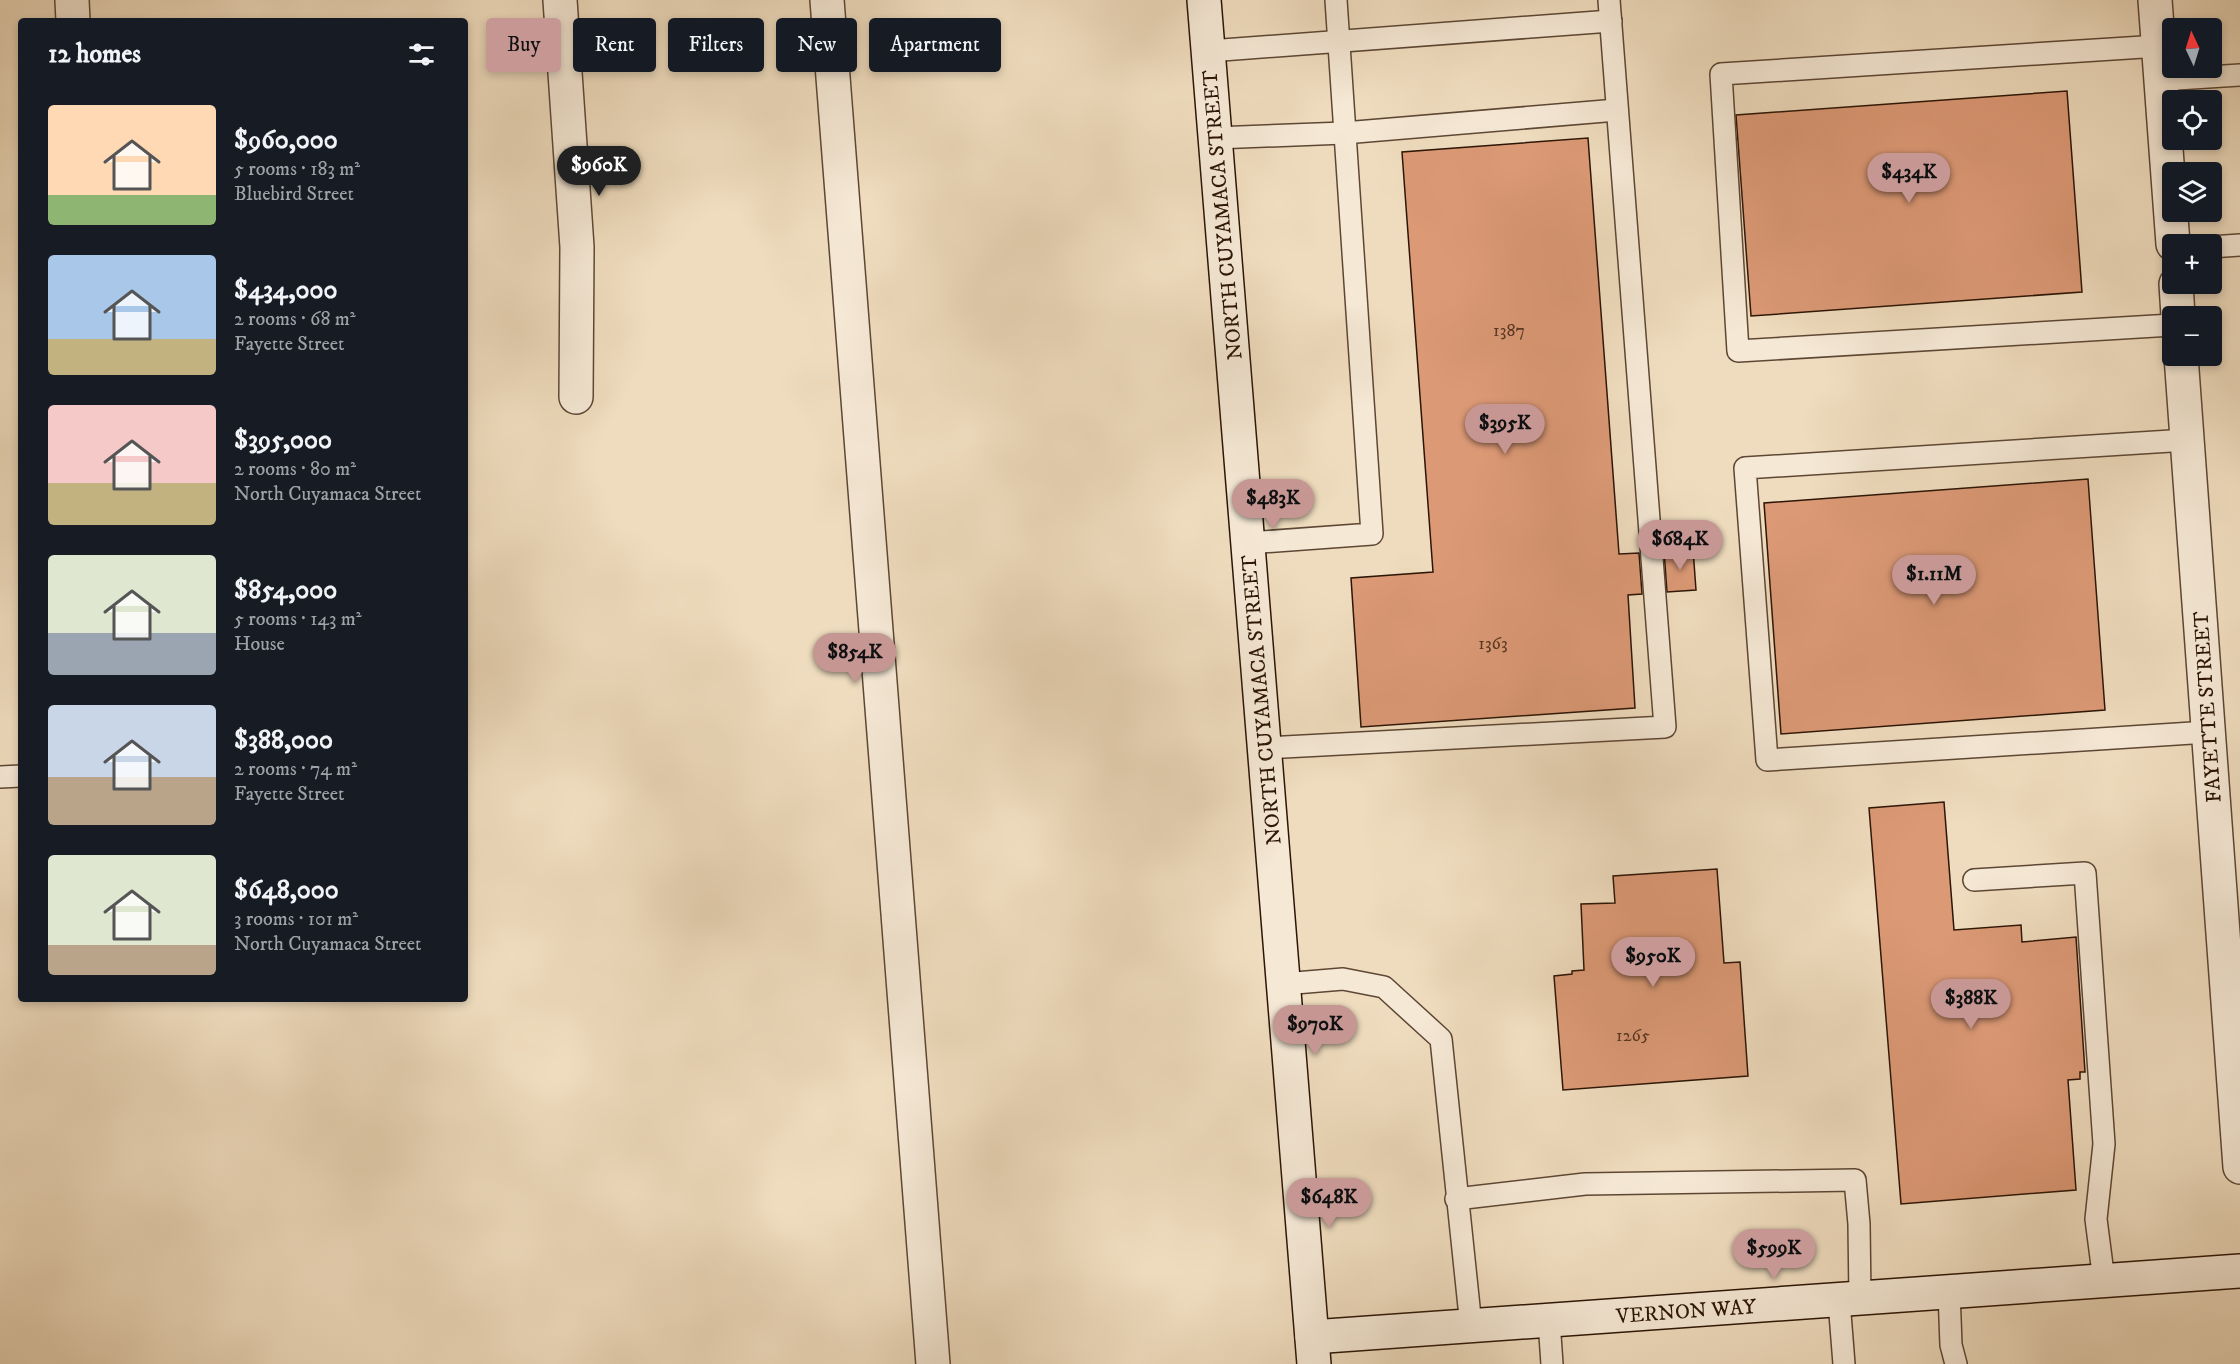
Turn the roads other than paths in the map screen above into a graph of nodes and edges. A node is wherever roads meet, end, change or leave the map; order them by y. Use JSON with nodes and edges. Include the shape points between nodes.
{"nodes":[{"id":1,"x":72,"y":0,"type":"edge"},
{"id":2,"x":560,"y":0,"type":"edge"},
{"id":3,"x":827,"y":0,"type":"edge"},
{"id":4,"x":1204,"y":0,"type":"edge"},
{"id":5,"x":1336,"y":0,"type":"edge"},
{"id":6,"x":1609,"y":0,"type":"edge"},
{"id":7,"x":2155,"y":0,"type":"edge"},
{"id":8,"x":73,"y":18,"type":"edge"},
{"id":9,"x":1611,"y":21,"type":"junction"},
{"id":10,"x":1338,"y":42,"type":"junction"},
{"id":11,"x":2158,"y":46,"type":"junction"},
{"id":12,"x":1209,"y":51,"type":"junction"},
{"id":13,"x":2240,"y":75,"type":"edge"},
{"id":14,"x":2161,"y":80,"type":"junction"},
{"id":15,"x":1617,"y":110,"type":"junction"},
{"id":16,"x":1344,"y":132,"type":"junction"},
{"id":17,"x":1215,"y":138,"type":"junction"},
{"id":18,"x":2172,"y":234,"type":"edge"},
{"id":19,"x":2240,"y":245,"type":"edge"},
{"id":20,"x":2222,"y":246,"type":"edge"},
{"id":21,"x":2162,"y":326,"type":"edge"},
{"id":22,"x":2182,"y":366,"type":"edge"},
{"id":23,"x":576,"y":397,"type":"dead end"},
{"id":24,"x":2187,"y":440,"type":"junction"},
{"id":25,"x":1248,"y":543,"type":"junction"},
{"id":26,"x":2208,"y":732,"type":"junction"},
{"id":27,"x":1265,"y":748,"type":"junction"},
{"id":28,"x":18,"y":776,"type":"edge"},
{"id":29,"x":0,"y":777,"type":"edge"},
{"id":30,"x":1974,"y":880,"type":"dead end"},
{"id":31,"x":1283,"y":984,"type":"junction"},
{"id":32,"x":2240,"y":1167,"type":"edge"},
{"id":33,"x":1456,"y":1199,"type":"junction"},
{"id":34,"x":2240,"y":1271,"type":"edge"},
{"id":35,"x":2104,"y":1281,"type":"junction"},
{"id":36,"x":1949,"y":1292,"type":"junction"},
{"id":37,"x":1850,"y":1300,"type":"junction"},
{"id":38,"x":1549,"y":1321,"type":"junction"},
{"id":39,"x":1471,"y":1326,"type":"junction"},
{"id":40,"x":1313,"y":1351,"type":"edge"},
{"id":41,"x":933,"y":1364,"type":"edge"},
{"id":42,"x":1552,"y":1364,"type":"edge"},
{"id":43,"x":1844,"y":1364,"type":"edge"},
{"id":44,"x":1956,"y":1364,"type":"edge"}],
"edges":[{"from":1,"to":8,"type":"street"},
{"from":2,"to":23,"type":"street","via":[[577,247]]},
{"from":3,"to":41,"type":"street"},
{"from":4,"to":12,"type":"street","name":"NORTH CUYAMACA STREET"},
{"from":5,"to":10,"type":"lane"},
{"from":6,"to":9,"type":"lane"},
{"from":7,"to":11,"type":"street"},
{"from":9,"to":10,"type":"lane"},
{"from":9,"to":15,"type":"lane"},
{"from":10,"to":12,"type":"lane"},
{"from":10,"to":16,"type":"lane"},
{"from":11,"to":14,"type":"street"},
{"from":11,"to":21,"type":"lane","via":[[1721,74],[1738,351]]},
{"from":12,"to":17,"type":"street","name":"NORTH CUYAMACA STREET"},
{"from":13,"to":14,"type":"lane"},
{"from":14,"to":18,"type":"street"},
{"from":15,"to":16,"type":"lane"},
{"from":15,"to":27,"type":"lane","via":[[1665,727]]},
{"from":16,"to":17,"type":"lane"},
{"from":16,"to":25,"type":"lane","via":[[1372,534]]},
{"from":17,"to":25,"type":"street","name":"NORTH CUYAMACA STREET"},
{"from":19,"to":20,"type":"lane"},
{"from":22,"to":24,"type":"street","name":"FAYETTE STREET"},
{"from":24,"to":26,"type":"street","name":"FAYETTE STREET"},
{"from":24,"to":26,"type":"lane","via":[[1745,468],[1767,760]]},
{"from":25,"to":27,"type":"street","name":"NORTH CUYAMACA STREET"},
{"from":26,"to":32,"type":"street","name":"FAYETTE STREET"},
{"from":27,"to":31,"type":"street","name":"NORTH CUYAMACA STREET"},
{"from":28,"to":29,"type":"lane"},
{"from":30,"to":35,"type":"lane","via":[[2085,873],[2104,1144],[2096,1219]]},
{"from":31,"to":33,"type":"lane","via":[[1343,979],[1384,987],[1441,1039]]},
{"from":31,"to":40,"type":"street","name":"NORTH CUYAMACA STREET"},
{"from":33,"to":37,"type":"lane","via":[[1585,1184],[1855,1180],[1859,1224]]},
{"from":33,"to":39,"type":"lane"},
{"from":34,"to":35,"type":"street","name":"VERNON WAY"},
{"from":35,"to":36,"type":"street","name":"VERNON WAY"},
{"from":36,"to":37,"type":"street","name":"VERNON WAY"},
{"from":36,"to":44,"type":"lane","via":[[1951,1345]]},
{"from":37,"to":38,"type":"street","name":"VERNON WAY"},
{"from":37,"to":43,"type":"lane"},
{"from":38,"to":39,"type":"street","name":"VERNON WAY"},
{"from":38,"to":42,"type":"lane"},
{"from":39,"to":40,"type":"street","name":"VERNON WAY"}]}
